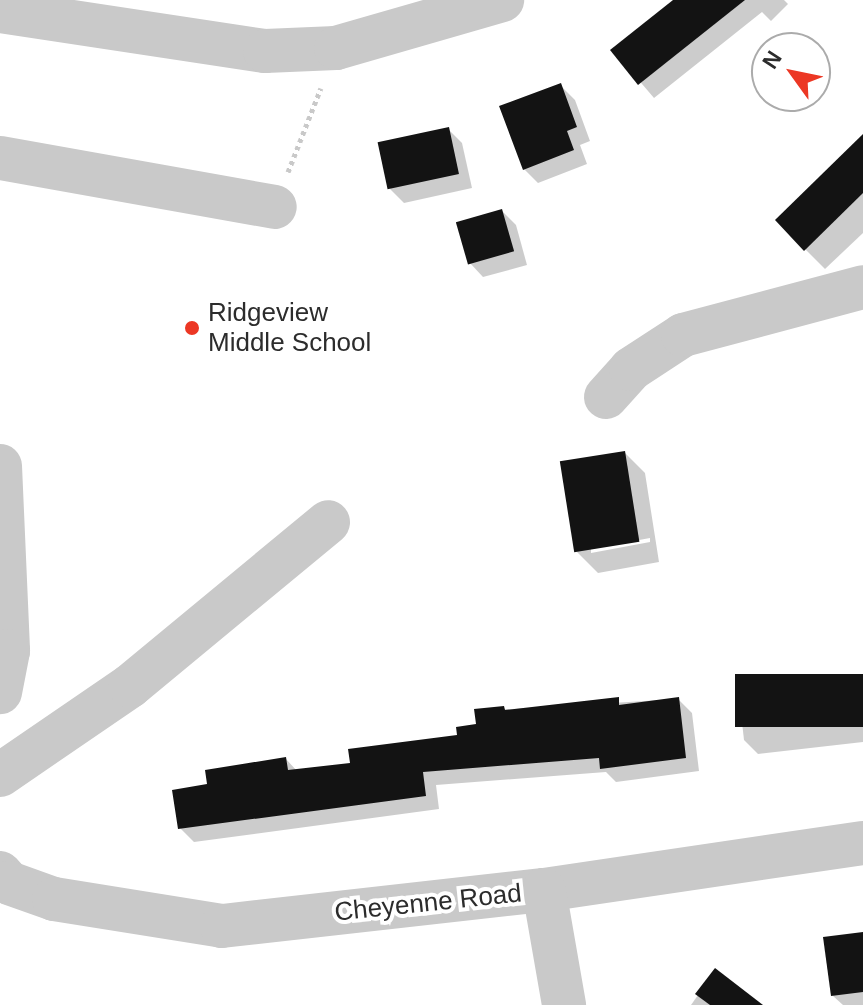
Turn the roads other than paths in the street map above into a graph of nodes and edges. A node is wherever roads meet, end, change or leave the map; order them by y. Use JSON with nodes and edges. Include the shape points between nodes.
{"nodes":[{"id":1,"x":502,"y":0,"type":"edge"},
{"id":2,"x":0,"y":11,"type":"edge"},
{"id":3,"x":91,"y":13,"type":"edge"},
{"id":4,"x":0,"y":158,"type":"edge"},
{"id":5,"x":275,"y":207,"type":"road end"},
{"id":6,"x":863,"y":287,"type":"edge"},
{"id":7,"x":606,"y":397,"type":"dead end"},
{"id":8,"x":0,"y":466,"type":"edge"},
{"id":9,"x":328,"y":522,"type":"dead end"},
{"id":10,"x":0,"y":692,"type":"edge"},
{"id":11,"x":0,"y":775,"type":"edge"},
{"id":12,"x":863,"y":843,"type":"edge"},
{"id":13,"x":0,"y":873,"type":"edge"},
{"id":14,"x":544,"y":890,"type":"junction"},
{"id":15,"x":564,"y":1005,"type":"edge"}],
"edges":[{"from":1,"to":3,"type":"street","via":[[336,48],[226,48]]},
{"from":2,"to":3,"type":"street"},
{"from":4,"to":5,"type":"street"},
{"from":6,"to":7,"type":"street","via":[[683,335],[631,369]]},
{"from":8,"to":10,"type":"street","via":[[8,651]]},
{"from":9,"to":11,"type":"street","via":[[130,686]]},
{"from":12,"to":14,"type":"street","name":"Cheyenne Road"},
{"from":13,"to":14,"type":"street","name":"Cheyenne Road","via":[[9,883],[54,899],[222,926]]},
{"from":14,"to":15,"type":"street"}]}
